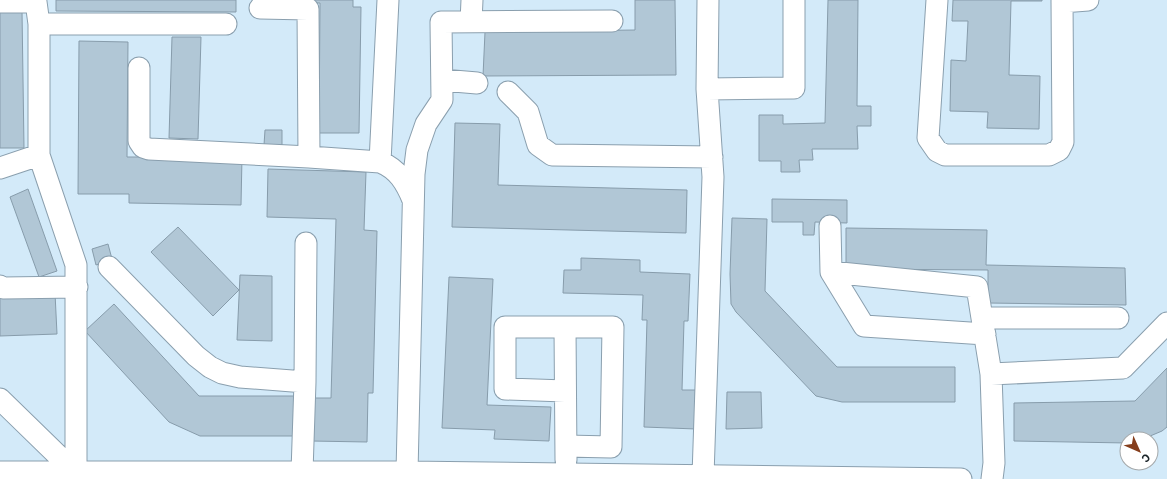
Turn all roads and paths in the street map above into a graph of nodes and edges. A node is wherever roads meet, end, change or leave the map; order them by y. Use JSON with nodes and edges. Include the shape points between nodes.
{"nodes":[{"id":1,"x":388,"y":0,"type":"edge"},
{"id":2,"x":472,"y":0,"type":"edge"},
{"id":3,"x":708,"y":0,"type":"edge"},
{"id":4,"x":794,"y":0,"type":"edge"},
{"id":5,"x":936,"y":0,"type":"edge"},
{"id":6,"x":1088,"y":0,"type":"edge"},
{"id":7,"x":14,"y":1,"type":"edge"},
{"id":8,"x":1062,"y":1,"type":"edge"},
{"id":9,"x":260,"y":8,"type":"dead end"},
{"id":10,"x":612,"y":21,"type":"dead end"},
{"id":11,"x":471,"y":22,"type":"junction"},
{"id":12,"x":39,"y":24,"type":"junction"},
{"id":13,"x":226,"y":24,"type":"dead end"},
{"id":14,"x":140,"y":68,"type":"dead end"},
{"id":15,"x":442,"y":80,"type":"junction"},
{"id":16,"x":477,"y":83,"type":"dead end"},
{"id":17,"x":707,"y":89,"type":"junction"},
{"id":18,"x":508,"y":92,"type":"dead end"},
{"id":19,"x":39,"y":155,"type":"junction"},
{"id":20,"x":309,"y":157,"type":"junction"},
{"id":21,"x":712,"y":157,"type":"junction"},
{"id":22,"x":380,"y":162,"type":"junction"},
{"id":23,"x":0,"y":168,"type":"edge"},
{"id":24,"x":414,"y":201,"type":"junction"},
{"id":25,"x":830,"y":226,"type":"dead end"},
{"id":26,"x":306,"y":243,"type":"dead end"},
{"id":27,"x":109,"y":267,"type":"dead end"},
{"id":28,"x":831,"y":272,"type":"junction"},
{"id":29,"x":0,"y":286,"type":"edge"},
{"id":30,"x":76,"y":287,"type":"junction"},
{"id":31,"x":1118,"y":318,"type":"dead end"},
{"id":32,"x":1167,"y":323,"type":"edge"},
{"id":33,"x":984,"y":326,"type":"junction"},
{"id":34,"x":565,"y":327,"type":"junction"},
{"id":35,"x":991,"y":374,"type":"junction"},
{"id":36,"x":305,"y":382,"type":"junction"},
{"id":37,"x":565,"y":391,"type":"junction"},
{"id":38,"x":0,"y":399,"type":"edge"},
{"id":39,"x":566,"y":446,"type":"junction"},
{"id":40,"x":0,"y":472,"type":"edge"},
{"id":41,"x":302,"y":472,"type":"junction"},
{"id":42,"x":407,"y":472,"type":"junction"},
{"id":43,"x":76,"y":473,"type":"junction"},
{"id":44,"x":566,"y":474,"type":"junction"},
{"id":45,"x":198,"y":476,"type":"edge"},
{"id":46,"x":703,"y":476,"type":"junction"},
{"id":47,"x":961,"y":479,"type":"edge"},
{"id":48,"x":992,"y":479,"type":"edge"}],
"edges":[{"from":1,"to":22,"type":"lane"},
{"from":2,"to":11,"type":"lane"},
{"from":3,"to":17,"type":"lane"},
{"from":4,"to":17,"type":"lane","via":[[794,88]]},
{"from":5,"to":8,"type":"lane","via":[[928,138],[937,151],[946,155],[1049,154],[1058,150],[1063,142]]},
{"from":6,"to":8,"type":"lane"},
{"from":7,"to":12,"type":"lane","via":[[36,2]]},
{"from":9,"to":20,"type":"lane","via":[[308,9]]},
{"from":10,"to":11,"type":"lane"},
{"from":11,"to":15,"type":"lane","via":[[441,22]]},
{"from":12,"to":13,"type":"lane"},
{"from":12,"to":19,"type":"lane"},
{"from":14,"to":20,"type":"lane","via":[[139,141],[143,147]]},
{"from":15,"to":16,"type":"lane"},
{"from":15,"to":24,"type":"lane","via":[[442,100],[426,124],[417,150]]},
{"from":17,"to":21,"type":"lane"},
{"from":18,"to":21,"type":"lane","via":[[528,112],[538,146],[552,155]]},
{"from":19,"to":23,"type":"lane"},
{"from":19,"to":30,"type":"lane","via":[[76,265]]},
{"from":20,"to":22,"type":"lane"},
{"from":21,"to":46,"type":"lane"},
{"from":22,"to":24,"type":"lane","via":[[388,165],[399,175]]},
{"from":24,"to":42,"type":"lane"},
{"from":25,"to":28,"type":"lane"},
{"from":26,"to":36,"type":"lane"},
{"from":27,"to":36,"type":"lane","via":[[196,356],[210,367],[240,377]]},
{"from":28,"to":33,"type":"lane","via":[[864,326]]},
{"from":28,"to":33,"type":"lane","via":[[977,287]]},
{"from":29,"to":30,"type":"lane"},
{"from":30,"to":43,"type":"lane"},
{"from":31,"to":33,"type":"lane"},
{"from":32,"to":35,"type":"lane","via":[[1123,368]]},
{"from":33,"to":35,"type":"lane"},
{"from":34,"to":37,"type":"lane"},
{"from":34,"to":37,"type":"lane","via":[[505,327],[505,388]]},
{"from":34,"to":39,"type":"lane","via":[[613,327],[611,447]]},
{"from":35,"to":48,"type":"lane","via":[[994,463]]},
{"from":36,"to":41,"type":"lane"},
{"from":37,"to":39,"type":"lane"},
{"from":38,"to":43,"type":"lane"},
{"from":39,"to":44,"type":"lane"},
{"from":40,"to":43,"type":"lane"},
{"from":41,"to":42,"type":"lane"},
{"from":41,"to":45,"type":"lane"},
{"from":42,"to":44,"type":"lane"},
{"from":43,"to":45,"type":"lane"},
{"from":44,"to":46,"type":"lane"},
{"from":46,"to":47,"type":"lane"}]}
